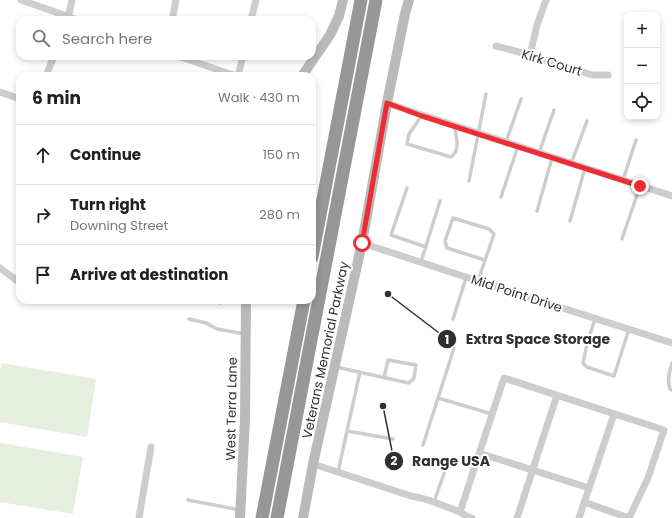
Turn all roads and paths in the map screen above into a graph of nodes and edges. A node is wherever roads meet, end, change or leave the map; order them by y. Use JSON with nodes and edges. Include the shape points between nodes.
{"nodes":[{"id":1,"x":21,"y":0,"type":"edge"},
{"id":2,"x":72,"y":0,"type":"edge"},
{"id":3,"x":176,"y":0,"type":"edge"},
{"id":4,"x":256,"y":0,"type":"edge"},
{"id":5,"x":343,"y":0,"type":"edge"},
{"id":6,"x":361,"y":0,"type":"edge"},
{"id":7,"x":376,"y":0,"type":"edge"},
{"id":8,"x":408,"y":0,"type":"edge"},
{"id":9,"x":546,"y":0,"type":"edge"},
{"id":10,"x":63,"y":16,"type":"edge"},
{"id":11,"x":68,"y":16,"type":"edge"},
{"id":12,"x":173,"y":16,"type":"edge"},
{"id":13,"x":252,"y":16,"type":"edge"},
{"id":14,"x":496,"y":46,"type":"dead end"},
{"id":15,"x":530,"y":55,"type":"junction"},
{"id":16,"x":316,"y":56,"type":"edge"},
{"id":17,"x":52,"y":60,"type":"edge"},
{"id":18,"x":188,"y":60,"type":"edge"},
{"id":19,"x":242,"y":60,"type":"edge"},
{"id":20,"x":313,"y":60,"type":"edge"},
{"id":21,"x":48,"y":72,"type":"edge"},
{"id":22,"x":217,"y":72,"type":"edge"},
{"id":23,"x":238,"y":72,"type":"edge"},
{"id":24,"x":305,"y":72,"type":"edge"},
{"id":25,"x":608,"y":75,"type":"dead end"},
{"id":26,"x":0,"y":92,"type":"edge"},
{"id":27,"x":486,"y":94,"type":"dead end"},
{"id":28,"x":16,"y":98,"type":"edge"},
{"id":29,"x":521,"y":100,"type":"dead end"},
{"id":30,"x":387,"y":103,"type":"junction"},
{"id":31,"x":554,"y":110,"type":"dead end"},
{"id":32,"x":422,"y":116,"type":"junction"},
{"id":33,"x":587,"y":121,"type":"dead end"},
{"id":34,"x":454,"y":125,"type":"junction"},
{"id":35,"x":478,"y":134,"type":"junction"},
{"id":36,"x":636,"y":140,"type":"dead end"},
{"id":37,"x":506,"y":142,"type":"junction"},
{"id":38,"x":518,"y":146,"type":"junction"},
{"id":39,"x":539,"y":153,"type":"junction"},
{"id":40,"x":552,"y":158,"type":"junction"},
{"id":41,"x":571,"y":164,"type":"junction"},
{"id":42,"x":585,"y":168,"type":"junction"},
{"id":43,"x":623,"y":180,"type":"junction"},
{"id":44,"x":469,"y":181,"type":"dead end"},
{"id":45,"x":640,"y":186,"type":"junction"},
{"id":46,"x":407,"y":188,"type":"dead end"},
{"id":47,"x":672,"y":196,"type":"edge"},
{"id":48,"x":501,"y":198,"type":"dead end"},
{"id":49,"x":440,"y":201,"type":"dead end"},
{"id":50,"x":537,"y":210,"type":"dead end"},
{"id":51,"x":570,"y":221,"type":"dead end"},
{"id":52,"x":316,"y":237,"type":"edge"},
{"id":53,"x":622,"y":239,"type":"dead end"},
{"id":54,"x":362,"y":243,"type":"junction"},
{"id":55,"x":426,"y":247,"type":"junction"},
{"id":56,"x":485,"y":260,"type":"junction"},
{"id":57,"x":421,"y":262,"type":"junction"},
{"id":58,"x":0,"y":268,"type":"edge"},
{"id":59,"x":466,"y":278,"type":"junction"},
{"id":60,"x":16,"y":280,"type":"edge"},
{"id":61,"x":478,"y":281,"type":"junction"},
{"id":62,"x":246,"y":304,"type":"edge"},
{"id":63,"x":303,"y":304,"type":"edge"},
{"id":64,"x":596,"y":318,"type":"junction"},
{"id":65,"x":189,"y":319,"type":"dead end"},
{"id":66,"x":453,"y":319,"type":"dead end"},
{"id":67,"x":629,"y":329,"type":"junction"},
{"id":68,"x":246,"y":334,"type":"junction"},
{"id":69,"x":672,"y":343,"type":"edge"},
{"id":70,"x":454,"y":348,"type":"dead end"},
{"id":71,"x":672,"y":363,"type":"edge"},
{"id":72,"x":334,"y":367,"type":"junction"},
{"id":73,"x":360,"y":372,"type":"junction"},
{"id":74,"x":384,"y":378,"type":"junction"},
{"id":75,"x":672,"y":390,"type":"edge"},
{"id":76,"x":558,"y":395,"type":"junction"},
{"id":77,"x":438,"y":398,"type":"junction"},
{"id":78,"x":492,"y":414,"type":"junction"},
{"id":79,"x":614,"y":414,"type":"junction"},
{"id":80,"x":347,"y":431,"type":"junction"},
{"id":81,"x":393,"y":439,"type":"dead end"},
{"id":82,"x":423,"y":445,"type":"dead end"},
{"id":83,"x":151,"y":447,"type":"dead end"},
{"id":84,"x":479,"y":453,"type":"junction"},
{"id":85,"x":313,"y":464,"type":"junction"},
{"id":86,"x":447,"y":464,"type":"dead end"},
{"id":87,"x":533,"y":470,"type":"junction"},
{"id":88,"x":338,"y":472,"type":"junction"},
{"id":89,"x":589,"y":488,"type":"junction"},
{"id":90,"x":188,"y":500,"type":"dead end"},
{"id":91,"x":434,"y":502,"type":"junction"},
{"id":92,"x":584,"y":502,"type":"junction"},
{"id":93,"x":460,"y":512,"type":"junction"},
{"id":94,"x":240,"y":514,"type":"edge"},
{"id":95,"x":139,"y":518,"type":"edge"},
{"id":96,"x":262,"y":518,"type":"edge"},
{"id":97,"x":277,"y":518,"type":"edge"},
{"id":98,"x":303,"y":518,"type":"edge"},
{"id":99,"x":472,"y":518,"type":"edge"},
{"id":100,"x":517,"y":518,"type":"edge"},
{"id":101,"x":579,"y":518,"type":"edge"}],
"edges":[{"from":1,"to":10,"type":"street"},
{"from":2,"to":11,"type":"street"},
{"from":3,"to":12,"type":"street"},
{"from":4,"to":13,"type":"street"},
{"from":5,"to":16,"type":"street","via":[[330,35]]},
{"from":6,"to":52,"type":"highway"},
{"from":7,"to":97,"type":"highway"},
{"from":8,"to":30,"type":"street","name":"Veterans Memorial Parkway"},
{"from":9,"to":15,"type":"street"},
{"from":14,"to":15,"type":"street","name":"Kirk Court"},
{"from":15,"to":25,"type":"street","name":"Kirk Court","via":[[592,75]]},
{"from":17,"to":21,"type":"street"},
{"from":18,"to":22,"type":"street"},
{"from":19,"to":23,"type":"street"},
{"from":20,"to":24,"type":"street"},
{"from":26,"to":28,"type":"street"},
{"from":27,"to":35,"type":"lane"},
{"from":29,"to":37,"type":"lane"},
{"from":30,"to":32,"type":"street"},
{"from":30,"to":54,"type":"street","name":"Veterans Memorial Parkway"},
{"from":31,"to":39,"type":"lane"},
{"from":32,"to":34,"type":"street"},
{"from":32,"to":34,"type":"lane","via":[[409,134],[407,144],[451,157],[458,146]]},
{"from":33,"to":41,"type":"lane"},
{"from":34,"to":35,"type":"street"},
{"from":35,"to":37,"type":"street"},
{"from":35,"to":44,"type":"lane"},
{"from":36,"to":43,"type":"lane"},
{"from":37,"to":38,"type":"street"},
{"from":38,"to":39,"type":"street"},
{"from":38,"to":48,"type":"lane"},
{"from":39,"to":40,"type":"street"},
{"from":40,"to":41,"type":"street"},
{"from":40,"to":50,"type":"lane"},
{"from":41,"to":42,"type":"street"},
{"from":42,"to":43,"type":"street"},
{"from":42,"to":51,"type":"lane"},
{"from":43,"to":45,"type":"street"},
{"from":45,"to":47,"type":"street"},
{"from":45,"to":53,"type":"lane"},
{"from":46,"to":55,"type":"lane","via":[[391,235]]},
{"from":49,"to":55,"type":"lane"},
{"from":54,"to":57,"type":"street","name":"Mid Point Drive"},
{"from":54,"to":72,"type":"street","name":"Veterans Memorial Parkway"},
{"from":55,"to":57,"type":"lane"},
{"from":56,"to":56,"type":"lane","via":[[494,234],[489,229],[453,218],[445,241],[447,248]]},
{"from":56,"to":61,"type":"lane"},
{"from":57,"to":59,"type":"street","name":"Mid Point Drive"},
{"from":58,"to":60,"type":"street"},
{"from":59,"to":61,"type":"street","name":"Mid Point Drive"},
{"from":59,"to":66,"type":"lane"},
{"from":61,"to":64,"type":"street","name":"Mid Point Drive"},
{"from":62,"to":68,"type":"street","name":"West Terra Lane"},
{"from":63,"to":96,"type":"highway"},
{"from":64,"to":67,"type":"street","name":"Mid Point Drive"},
{"from":64,"to":67,"type":"lane","via":[[583,363],[587,367],[614,376]]},
{"from":65,"to":68,"type":"lane","via":[[206,322],[216,330]]},
{"from":67,"to":69,"type":"street","name":"Mid Point Drive"},
{"from":68,"to":94,"type":"street","name":"West Terra Lane"},
{"from":70,"to":77,"type":"lane"},
{"from":71,"to":75,"type":"lane","via":[[668,383]]},
{"from":72,"to":73,"type":"lane"},
{"from":72,"to":85,"type":"street","name":"Veterans Memorial Parkway"},
{"from":73,"to":74,"type":"lane"},
{"from":73,"to":80,"type":"lane"},
{"from":74,"to":74,"type":"lane","via":[[410,383],[414,378],[416,364],[388,360]]},
{"from":76,"to":78,"type":"street","via":[[504,378]]},
{"from":76,"to":79,"type":"street"},
{"from":76,"to":87,"type":"street"},
{"from":77,"to":78,"type":"lane"},
{"from":77,"to":82,"type":"lane"},
{"from":78,"to":84,"type":"street"},
{"from":79,"to":89,"type":"street"},
{"from":79,"to":92,"type":"street","via":[[664,430],[648,478],[629,518]]},
{"from":80,"to":81,"type":"lane"},
{"from":80,"to":88,"type":"lane"},
{"from":83,"to":95,"type":"street"},
{"from":84,"to":87,"type":"street"},
{"from":84,"to":93,"type":"street"},
{"from":85,"to":88,"type":"street"},
{"from":85,"to":98,"type":"street","name":"Veterans Memorial Parkway"},
{"from":86,"to":91,"type":"lane"},
{"from":87,"to":89,"type":"street"},
{"from":87,"to":100,"type":"street"},
{"from":88,"to":91,"type":"street"},
{"from":89,"to":92,"type":"street"},
{"from":90,"to":94,"type":"lane"},
{"from":91,"to":93,"type":"street"},
{"from":92,"to":101,"type":"street"},
{"from":93,"to":99,"type":"street"}]}
